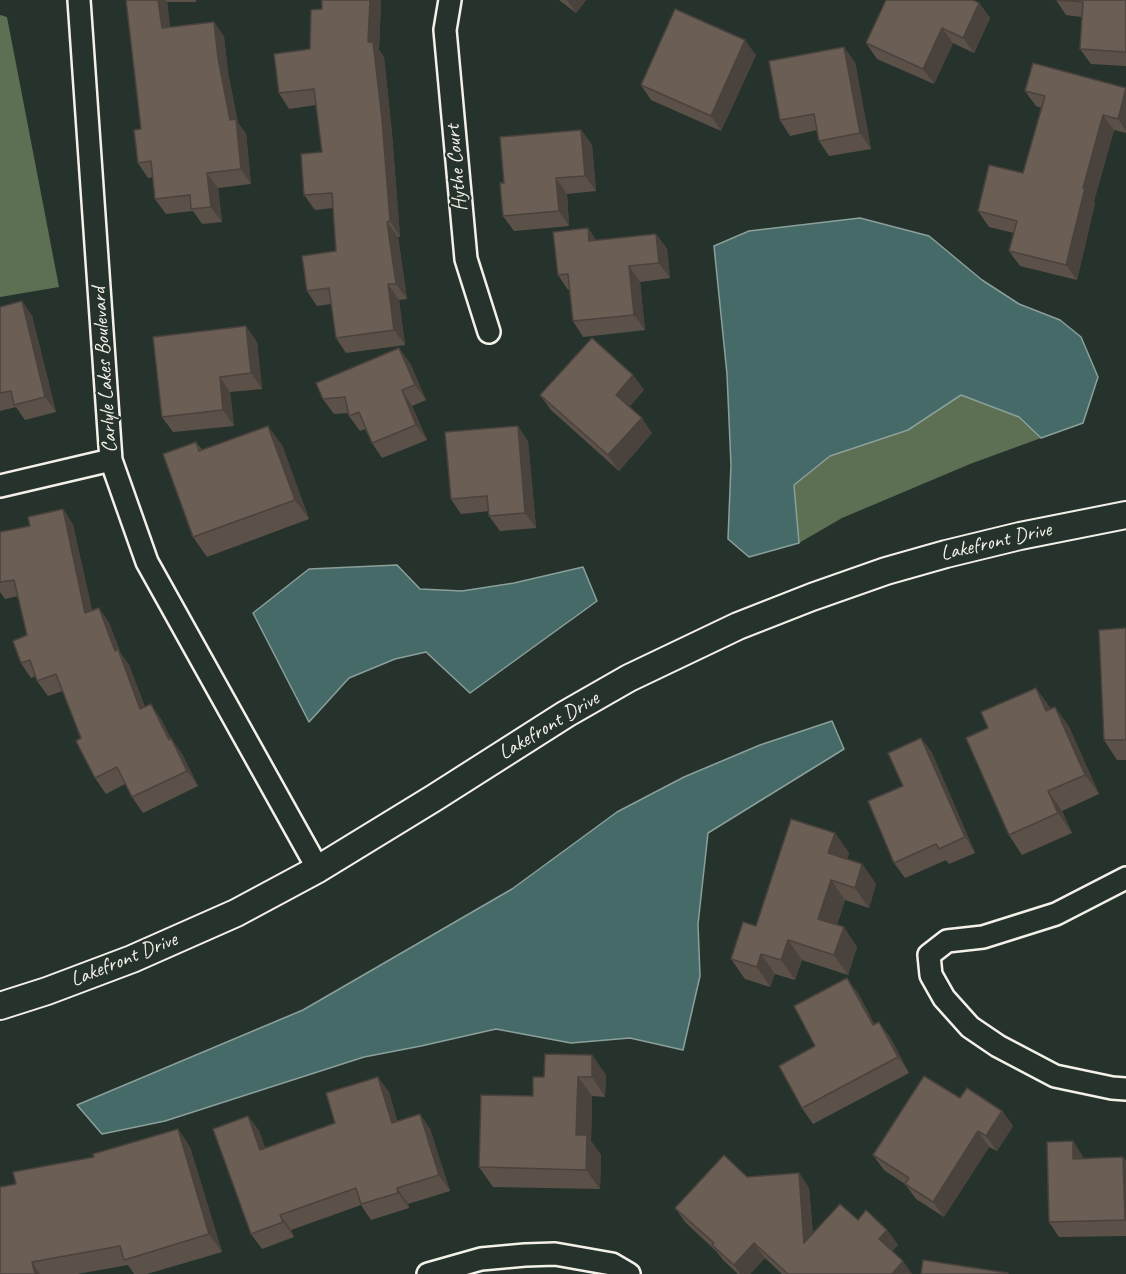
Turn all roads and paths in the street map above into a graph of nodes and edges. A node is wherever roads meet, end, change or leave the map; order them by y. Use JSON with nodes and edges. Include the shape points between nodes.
{"nodes":[{"id":1,"x":79,"y":0,"type":"edge"},
{"id":2,"x":450,"y":0,"type":"edge"},
{"id":3,"x":489,"y":332,"type":"dead end"},
{"id":4,"x":111,"y":460,"type":"junction"},
{"id":5,"x":0,"y":486,"type":"edge"},
{"id":6,"x":1126,"y":515,"type":"edge"},
{"id":7,"x":318,"y":869,"type":"junction"},
{"id":8,"x":1126,"y":878,"type":"edge"},
{"id":9,"x":0,"y":1006,"type":"edge"},
{"id":10,"x":1126,"y":1089,"type":"edge"},
{"id":11,"x":428,"y":1274,"type":"edge"},
{"id":12,"x":629,"y":1274,"type":"edge"}],
"edges":[{"from":1,"to":4,"type":"street","name":"Carlyle Lakes Boulevard"},
{"from":2,"to":3,"type":"street","name":"Hythe Court","via":[[445,30],[466,259]]},
{"from":4,"to":5,"type":"street"},
{"from":4,"to":7,"type":"street","name":"Carlyle Lakes Boulevard","via":[[147,562]]},
{"from":6,"to":7,"type":"street","name":"Lakefront Drive","via":[[1020,536],[886,571],[738,626],[629,678],[566,714]]},
{"from":7,"to":9,"type":"street","name":"Lakefront Drive","via":[[236,913],[132,959]]},
{"from":8,"to":10,"type":"street","via":[[1056,914],[983,937],[947,941],[929,956],[931,975],[944,998],[970,1027],[989,1040],[1054,1076]]},
{"from":11,"to":12,"type":"street","via":[[481,1259],[555,1254],[612,1264]]}]}
